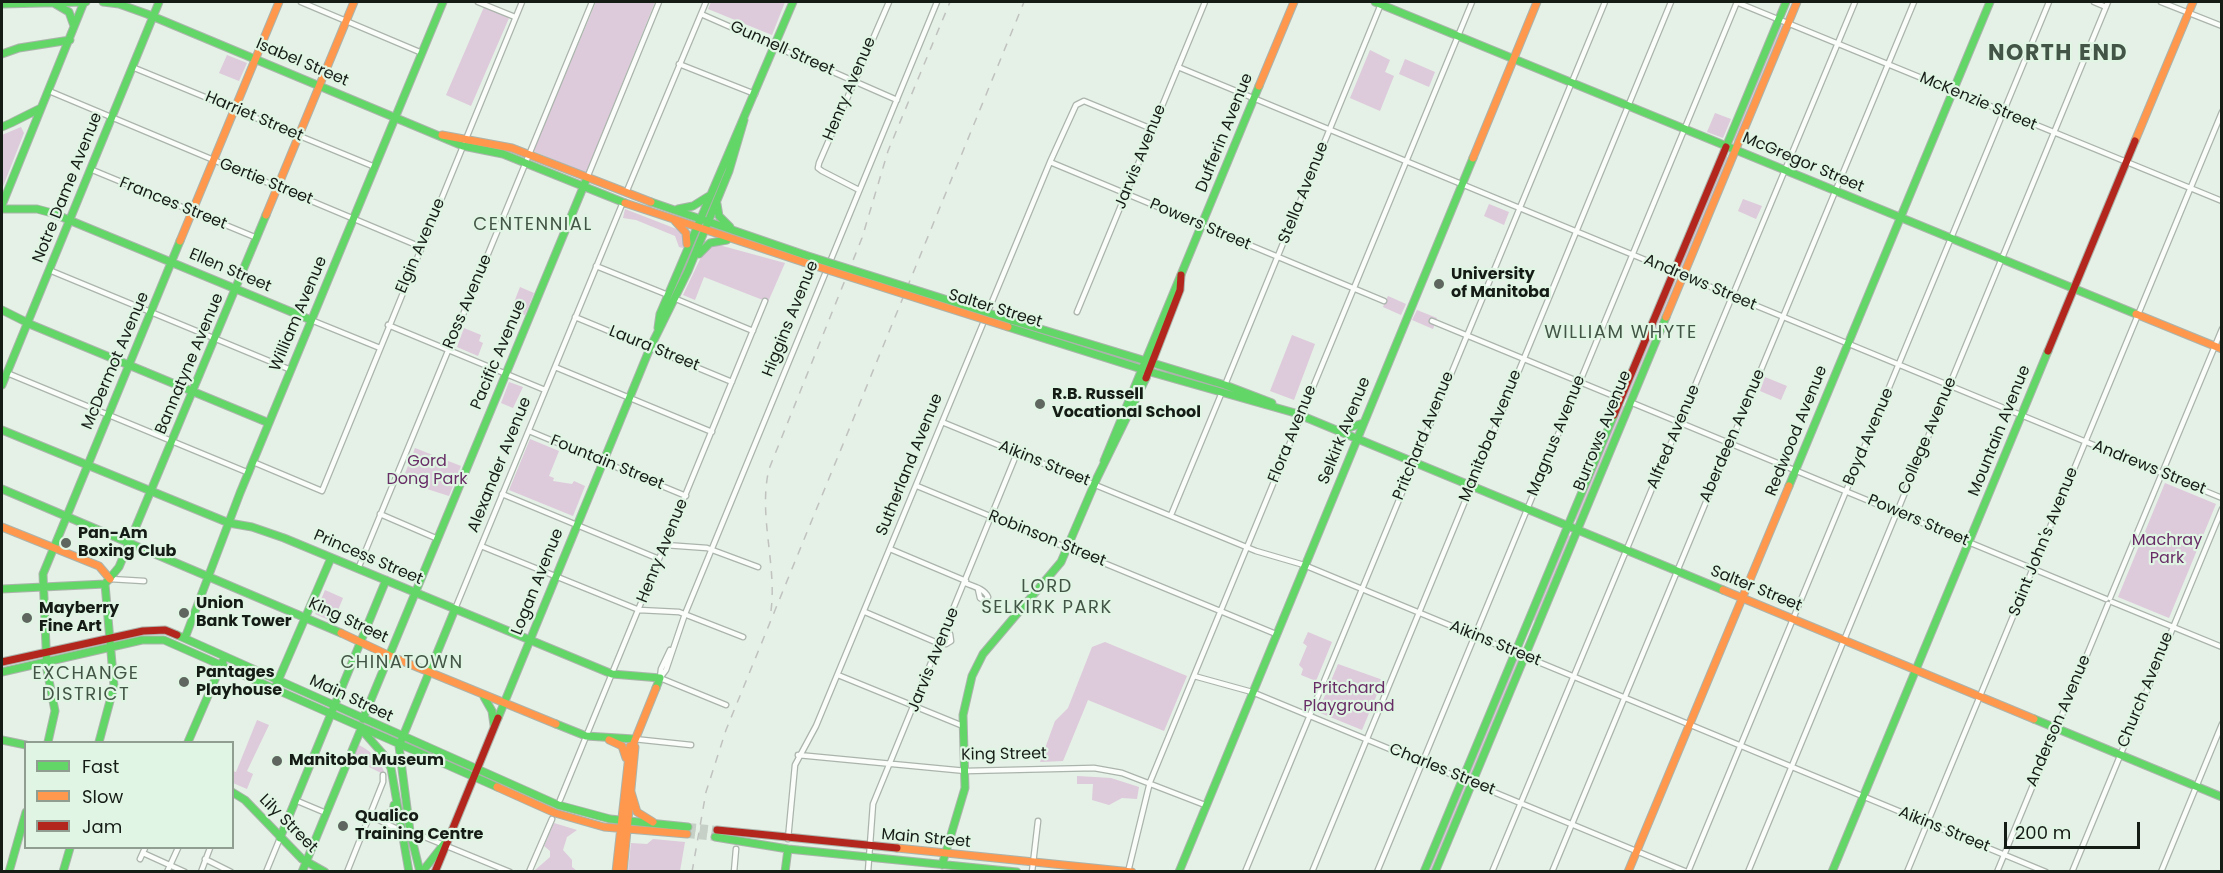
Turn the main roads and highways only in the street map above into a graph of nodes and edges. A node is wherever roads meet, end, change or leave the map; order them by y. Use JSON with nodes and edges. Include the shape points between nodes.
{"nodes":[{"id":1,"x":52,"y":2,"type":"edge"},
{"id":2,"x":85,"y":2,"type":"edge"},
{"id":3,"x":103,"y":2,"type":"edge"},
{"id":4,"x":159,"y":2,"type":"edge"},
{"id":5,"x":279,"y":2,"type":"edge"},
{"id":6,"x":354,"y":2,"type":"edge"},
{"id":7,"x":443,"y":2,"type":"edge"},
{"id":8,"x":793,"y":2,"type":"edge"},
{"id":9,"x":1294,"y":2,"type":"edge"},
{"id":10,"x":1380,"y":2,"type":"edge"},
{"id":11,"x":1537,"y":2,"type":"edge"},
{"id":12,"x":1786,"y":2,"type":"edge"},
{"id":13,"x":1797,"y":2,"type":"edge"},
{"id":14,"x":1990,"y":2,"type":"edge"},
{"id":15,"x":2193,"y":2,"type":"edge"},
{"id":16,"x":2,"y":4,"type":"edge"},
{"id":17,"x":153,"y":16,"type":"junction"},
{"id":18,"x":74,"y":26,"type":"junction"},
{"id":19,"x":70,"y":40,"type":"junction"},
{"id":20,"x":37,"y":46,"type":"junction"},
{"id":21,"x":2,"y":54,"type":"edge"},
{"id":22,"x":64,"y":54,"type":"junction"},
{"id":23,"x":1514,"y":57,"type":"junction"},
{"id":24,"x":256,"y":58,"type":"junction"},
{"id":25,"x":320,"y":85,"type":"junction"},
{"id":26,"x":41,"y":108,"type":"junction"},
{"id":27,"x":396,"y":117,"type":"junction"},
{"id":28,"x":744,"y":120,"type":"junction"},
{"id":29,"x":11,"y":123,"type":"junction"},
{"id":30,"x":2,"y":128,"type":"edge"},
{"id":31,"x":31,"y":132,"type":"junction"},
{"id":32,"x":440,"y":135,"type":"junction"},
{"id":33,"x":1726,"y":145,"type":"junction"},
{"id":34,"x":1736,"y":149,"type":"junction"},
{"id":35,"x":528,"y":159,"type":"junction"},
{"id":36,"x":585,"y":182,"type":"junction"},
{"id":37,"x":711,"y":195,"type":"junction"},
{"id":38,"x":717,"y":201,"type":"junction"},
{"id":39,"x":2,"y":207,"type":"edge"},
{"id":40,"x":675,"y":209,"type":"junction"},
{"id":41,"x":700,"y":218,"type":"junction"},
{"id":42,"x":1900,"y":218,"type":"junction"},
{"id":43,"x":674,"y":219,"type":"junction"},
{"id":44,"x":69,"y":220,"type":"junction"},
{"id":45,"x":708,"y":222,"type":"junction"},
{"id":46,"x":696,"y":227,"type":"junction"},
{"id":47,"x":705,"y":230,"type":"junction"},
{"id":48,"x":740,"y":233,"type":"junction"},
{"id":49,"x":732,"y":240,"type":"junction"},
{"id":50,"x":687,"y":251,"type":"junction"},
{"id":51,"x":804,"y":259,"type":"junction"},
{"id":52,"x":173,"y":262,"type":"junction"},
{"id":53,"x":688,"y":272,"type":"junction"},
{"id":54,"x":1181,"y":276,"type":"junction"},
{"id":55,"x":236,"y":288,"type":"junction"},
{"id":56,"x":2074,"y":289,"type":"junction"},
{"id":57,"x":2,"y":310,"type":"edge"},
{"id":58,"x":311,"y":320,"type":"junction"},
{"id":59,"x":27,"y":323,"type":"junction"},
{"id":60,"x":1009,"y":323,"type":"junction"},
{"id":61,"x":658,"y":330,"type":"junction"},
{"id":62,"x":1151,"y":346,"type":"junction"},
{"id":63,"x":2218,"y":348,"type":"edge"},
{"id":64,"x":1125,"y":355,"type":"junction"},
{"id":65,"x":1144,"y":361,"type":"junction"},
{"id":66,"x":1152,"y":363,"type":"junction"},
{"id":67,"x":1124,"y":364,"type":"junction"},
{"id":68,"x":129,"y":365,"type":"junction"},
{"id":69,"x":1140,"y":369,"type":"junction"},
{"id":70,"x":1149,"y":372,"type":"junction"},
{"id":71,"x":2,"y":385,"type":"edge"},
{"id":72,"x":1132,"y":390,"type":"junction"},
{"id":73,"x":192,"y":392,"type":"junction"},
{"id":74,"x":1279,"y":407,"type":"junction"},
{"id":75,"x":269,"y":423,"type":"junction"},
{"id":76,"x":1363,"y":423,"type":"junction"},
{"id":77,"x":2,"y":430,"type":"edge"},
{"id":78,"x":1340,"y":431,"type":"junction"},
{"id":79,"x":1356,"y":438,"type":"junction"},
{"id":80,"x":87,"y":466,"type":"junction"},
{"id":81,"x":1102,"y":466,"type":"junction"},
{"id":82,"x":2,"y":489,"type":"edge"},
{"id":83,"x":151,"y":492,"type":"junction"},
{"id":84,"x":67,"y":516,"type":"junction"},
{"id":85,"x":229,"y":523,"type":"junction"},
{"id":86,"x":1568,"y":526,"type":"junction"},
{"id":87,"x":2,"y":527,"type":"edge"},
{"id":88,"x":1578,"y":530,"type":"junction"},
{"id":89,"x":129,"y":543,"type":"junction"},
{"id":90,"x":54,"y":548,"type":"junction"},
{"id":91,"x":331,"y":558,"type":"junction"},
{"id":92,"x":208,"y":575,"type":"junction"},
{"id":93,"x":386,"y":580,"type":"junction"},
{"id":94,"x":107,"y":581,"type":"junction"},
{"id":95,"x":42,"y":587,"type":"junction"},
{"id":96,"x":2,"y":589,"type":"edge"},
{"id":97,"x":416,"y":593,"type":"junction"},
{"id":98,"x":1742,"y":598,"type":"junction"},
{"id":99,"x":455,"y":609,"type":"junction"},
{"id":100,"x":306,"y":616,"type":"junction"},
{"id":101,"x":110,"y":638,"type":"junction"},
{"id":102,"x":185,"y":638,"type":"junction"},
{"id":103,"x":529,"y":640,"type":"junction"},
{"id":104,"x":360,"y":642,"type":"junction"},
{"id":105,"x":112,"y":647,"type":"junction"},
{"id":106,"x":46,"y":652,"type":"junction"},
{"id":107,"x":225,"y":656,"type":"junction"},
{"id":108,"x":390,"y":656,"type":"junction"},
{"id":109,"x":2,"y":662,"type":"edge"},
{"id":110,"x":46,"y":662,"type":"junction"},
{"id":111,"x":221,"y":665,"type":"junction"},
{"id":112,"x":1916,"y":670,"type":"junction"},
{"id":113,"x":2,"y":672,"type":"edge"},
{"id":114,"x":428,"y":672,"type":"junction"},
{"id":115,"x":660,"y":678,"type":"joint"},
{"id":116,"x":278,"y":681,"type":"junction"},
{"id":117,"x":274,"y":690,"type":"junction"},
{"id":118,"x":482,"y":695,"type":"junction"},
{"id":119,"x":503,"y":703,"type":"junction"},
{"id":120,"x":334,"y":706,"type":"junction"},
{"id":121,"x":330,"y":715,"type":"junction"},
{"id":122,"x":363,"y":719,"type":"junction"},
{"id":123,"x":494,"y":726,"type":"junction"},
{"id":124,"x":361,"y":729,"type":"junction"},
{"id":125,"x":601,"y":737,"type":"junction"},
{"id":126,"x":402,"y":738,"type":"junction"},
{"id":127,"x":2,"y":740,"type":"edge"},
{"id":128,"x":48,"y":741,"type":"edge"},
{"id":129,"x":99,"y":741,"type":"edge"},
{"id":130,"x":188,"y":741,"type":"edge"},
{"id":131,"x":634,"y":742,"type":"junction"},
{"id":132,"x":24,"y":745,"type":"edge"},
{"id":133,"x":399,"y":746,"type":"junction"},
{"id":134,"x":627,"y":761,"type":"junction"},
{"id":135,"x":476,"y":769,"type":"junction"},
{"id":136,"x":473,"y":778,"type":"junction"},
{"id":137,"x":631,"y":792,"type":"junction"},
{"id":138,"x":234,"y":793,"type":"edge"},
{"id":139,"x":2222,"y":797,"type":"edge"},
{"id":140,"x":395,"y":800,"type":"junction"},
{"id":141,"x":372,"y":816,"type":"road end"},
{"id":142,"x":24,"y":819,"type":"edge"},
{"id":143,"x":657,"y":824,"type":"junction"},
{"id":144,"x":624,"y":825,"type":"junction"},
{"id":145,"x":280,"y":838,"type":"junction"},
{"id":146,"x":444,"y":844,"type":"junction"},
{"id":147,"x":70,"y":849,"type":"edge"},
{"id":148,"x":788,"y":849,"type":"junction"},
{"id":149,"x":943,"y":854,"type":"junction"},
{"id":150,"x":993,"y":859,"type":"junction"},
{"id":151,"x":306,"y":862,"type":"junction"},
{"id":152,"x":942,"y":865,"type":"junction"},
{"id":153,"x":992,"y":870,"type":"edge"},
{"id":154,"x":1129,"y":871,"type":"edge"},
{"id":155,"x":9,"y":872,"type":"edge"},
{"id":156,"x":63,"y":872,"type":"edge"},
{"id":157,"x":302,"y":872,"type":"edge"},
{"id":158,"x":325,"y":872,"type":"edge"},
{"id":159,"x":409,"y":872,"type":"edge"},
{"id":160,"x":421,"y":872,"type":"edge"},
{"id":161,"x":435,"y":872,"type":"edge"},
{"id":162,"x":616,"y":872,"type":"edge"},
{"id":163,"x":623,"y":872,"type":"edge"},
{"id":164,"x":785,"y":872,"type":"edge"},
{"id":165,"x":1017,"y":872,"type":"edge"},
{"id":166,"x":1179,"y":872,"type":"edge"},
{"id":167,"x":1424,"y":872,"type":"edge"},
{"id":168,"x":1435,"y":872,"type":"edge"},
{"id":169,"x":1628,"y":872,"type":"edge"},
{"id":170,"x":1832,"y":872,"type":"edge"}],
"edges":[{"from":1,"to":2,"type":"main road"},
{"from":1,"to":16,"type":"main road"},
{"from":1,"to":18,"type":"main road","via":[[67,9]]},
{"from":2,"to":18,"type":"main road"},
{"from":3,"to":17,"type":"main road","name":"Isabel Street","via":[[122,4]]},
{"from":4,"to":17,"type":"main road","name":"Notre Dame Avenue"},
{"from":5,"to":24,"type":"main road","name":"McDermot Avenue"},
{"from":6,"to":25,"type":"main road","name":"Bannatyne Avenue"},
{"from":7,"to":27,"type":"main road","name":"William Avenue"},
{"from":8,"to":28,"type":"main road","name":"Logan Avenue"},
{"from":9,"to":54,"type":"main road","name":"Dufferin Avenue"},
{"from":10,"to":23,"type":"main road","name":"McGregor Street"},
{"from":11,"to":23,"type":"main road","name":"Selkirk Avenue"},
{"from":12,"to":33,"type":"main road","name":"Burrows Avenue"},
{"from":13,"to":34,"type":"main road","name":"Burrows Avenue"},
{"from":14,"to":42,"type":"main road","name":"Redwood Avenue"},
{"from":15,"to":56,"type":"main road","name":"Mountain Avenue"},
{"from":17,"to":24,"type":"main road","name":"Isabel Street"},
{"from":17,"to":44,"type":"main road","name":"Notre Dame Avenue"},
{"from":18,"to":19,"type":"main road"},
{"from":19,"to":20,"type":"main road"},
{"from":19,"to":22,"type":"main road"},
{"from":20,"to":21,"type":"main road"},
{"from":20,"to":22,"type":"main road","via":[[59,48]]},
{"from":22,"to":26,"type":"main road"},
{"from":23,"to":33,"type":"main road","name":"McGregor Street"},
{"from":23,"to":76,"type":"main road","name":"Selkirk Avenue"},
{"from":24,"to":25,"type":"main road","name":"Isabel Street"},
{"from":24,"to":52,"type":"main road","name":"McDermot Avenue"},
{"from":25,"to":27,"type":"main road","name":"Isabel Street"},
{"from":25,"to":55,"type":"main road","name":"Bannatyne Avenue"},
{"from":26,"to":29,"type":"main road"},
{"from":26,"to":31,"type":"main road"},
{"from":27,"to":32,"type":"main road","name":"Isabel Street"},
{"from":27,"to":58,"type":"main road","name":"William Avenue"},
{"from":28,"to":37,"type":"main road","name":"Logan Avenue"},
{"from":28,"to":38,"type":"main road","name":"Logan Avenue"},
{"from":29,"to":30,"type":"main road"},
{"from":29,"to":31,"type":"main road","via":[[23,124]]},
{"from":31,"to":39,"type":"main road"},
{"from":32,"to":35,"type":"main road","name":"Isabel Street","via":[[463,146]]},
{"from":32,"to":35,"type":"main road","name":"Isabel Street","via":[[499,144]]},
{"from":33,"to":34,"type":"main road","name":"McGregor Street"},
{"from":33,"to":86,"type":"main road","name":"Burrows Avenue"},
{"from":34,"to":42,"type":"main road","name":"McGregor Street"},
{"from":34,"to":88,"type":"main road","name":"Burrows Avenue"},
{"from":35,"to":36,"type":"main road","name":"Isabel Street"},
{"from":36,"to":40,"type":"main road","name":"Isabel Street"},
{"from":36,"to":43,"type":"main road","name":"Isabel Street","via":[[623,202]]},
{"from":36,"to":97,"type":"main road","name":"Pacific Avenue"},
{"from":37,"to":40,"type":"main road","via":[[690,207]]},
{"from":37,"to":41,"type":"main road","name":"Logan Avenue"},
{"from":38,"to":45,"type":"main road","name":"Logan Avenue"},
{"from":38,"to":48,"type":"main road","via":[[720,219]]},
{"from":39,"to":44,"type":"main road","name":"Ellen Street","via":[[37,209]]},
{"from":40,"to":41,"type":"main road","name":"Isabel Street"},
{"from":41,"to":45,"type":"main road","name":"Isabel Street"},
{"from":41,"to":46,"type":"main road","name":"Logan Avenue"},
{"from":42,"to":56,"type":"main road","name":"McGregor Street"},
{"from":42,"to":98,"type":"main road","name":"Redwood Avenue"},
{"from":43,"to":46,"type":"main road","name":"Isabel Street"},
{"from":43,"to":50,"type":"main road","via":[[686,233]]},
{"from":44,"to":52,"type":"main road","name":"Ellen Street"},
{"from":44,"to":59,"type":"main road","name":"Notre Dame Avenue"},
{"from":45,"to":47,"type":"main road","name":"Logan Avenue"},
{"from":45,"to":48,"type":"main road","name":"Salter Street"},
{"from":46,"to":47,"type":"main road","name":"Isabel Street"},
{"from":46,"to":50,"type":"main road","name":"Logan Avenue"},
{"from":47,"to":49,"type":"main road","name":"Salter Street"},
{"from":47,"to":53,"type":"main road","name":"Logan Avenue"},
{"from":48,"to":51,"type":"main road","name":"Salter Street"},
{"from":49,"to":51,"type":"main road","name":"Salter Street"},
{"from":49,"to":53,"type":"main road","via":[[715,241],[704,247]]},
{"from":50,"to":61,"type":"main road","name":"Logan Avenue","via":[[660,314]]},
{"from":51,"to":60,"type":"main road","name":"Salter Street","bridge":true},
{"from":52,"to":55,"type":"main road","name":"Ellen Street"},
{"from":52,"to":68,"type":"main road","name":"McDermot Avenue"},
{"from":53,"to":61,"type":"main road","name":"Logan Avenue"},
{"from":54,"to":62,"type":"main road","name":"Dufferin Avenue"},
{"from":54,"to":66,"type":"main road","name":"Dufferin Avenue","via":[[1180,290]]},
{"from":55,"to":58,"type":"main road","name":"Ellen Street"},
{"from":55,"to":73,"type":"main road","name":"Bannatyne Avenue"},
{"from":56,"to":63,"type":"main road","name":"McGregor Street"},
{"from":56,"to":112,"type":"main road","name":"Mountain Avenue"},
{"from":57,"to":59,"type":"main road"},
{"from":58,"to":75,"type":"main road","name":"William Avenue"},
{"from":59,"to":68,"type":"main road"},
{"from":59,"to":71,"type":"main road","name":"Notre Dame Avenue"},
{"from":60,"to":64,"type":"main road","name":"Salter Street"},
{"from":60,"to":67,"type":"main road","name":"Salter Street"},
{"from":61,"to":103,"type":"main road","name":"Logan Avenue"},
{"from":62,"to":64,"type":"main road","via":[[1140,353]]},
{"from":62,"to":65,"type":"main road","name":"Dufferin Avenue"},
{"from":64,"to":65,"type":"main road","name":"Salter Street"},
{"from":65,"to":66,"type":"main road","name":"Salter Street"},
{"from":65,"to":69,"type":"main road","name":"Dufferin Avenue"},
{"from":66,"to":70,"type":"main road","name":"Dufferin Avenue"},
{"from":66,"to":74,"type":"main road","name":"Salter Street","via":[[1264,398]]},
{"from":67,"to":69,"type":"main road","name":"Salter Street"},
{"from":67,"to":72,"type":"main road","via":[[1133,377]]},
{"from":68,"to":73,"type":"main road"},
{"from":68,"to":80,"type":"main road","name":"McDermot Avenue"},
{"from":69,"to":70,"type":"main road","name":"Salter Street"},
{"from":69,"to":72,"type":"main road","name":"Dufferin Avenue"},
{"from":70,"to":74,"type":"main road","name":"Salter Street"},
{"from":70,"to":81,"type":"main road","name":"Dufferin Avenue"},
{"from":72,"to":81,"type":"main road","name":"Dufferin Avenue"},
{"from":73,"to":75,"type":"main road"},
{"from":73,"to":83,"type":"main road","name":"Bannatyne Avenue"},
{"from":74,"to":78,"type":"main road","name":"Salter Street"},
{"from":75,"to":85,"type":"main road","name":"William Avenue"},
{"from":76,"to":78,"type":"main road"},
{"from":76,"to":79,"type":"main road","name":"Selkirk Avenue"},
{"from":77,"to":80,"type":"main road","name":"Princess Street"},
{"from":78,"to":79,"type":"main road","name":"Salter Street"},
{"from":79,"to":86,"type":"main road","name":"Salter Street"},
{"from":79,"to":166,"type":"main road","name":"Selkirk Avenue"},
{"from":80,"to":83,"type":"main road","name":"Princess Street"},
{"from":80,"to":84,"type":"main road","name":"McDermot Avenue"},
{"from":81,"to":149,"type":"main road","name":"Dufferin Avenue","via":[[1061,562],[982,654],[965,699],[966,771],[962,802]]},
{"from":82,"to":84,"type":"main road","name":"King Street"},
{"from":83,"to":85,"type":"main road","name":"Princess Street"},
{"from":83,"to":89,"type":"main road","name":"Bannatyne Avenue"},
{"from":84,"to":89,"type":"main road","name":"King Street"},
{"from":84,"to":90,"type":"main road","name":"McDermot Avenue"},
{"from":85,"to":91,"type":"main road","name":"Princess Street","via":[[268,531]]},
{"from":85,"to":92,"type":"main road","name":"William Avenue"},
{"from":86,"to":88,"type":"main road","name":"Salter Street"},
{"from":86,"to":167,"type":"main road","name":"Burrows Avenue"},
{"from":87,"to":90,"type":"main road"},
{"from":88,"to":98,"type":"main road","name":"Salter Street"},
{"from":88,"to":168,"type":"main road","name":"Burrows Avenue"},
{"from":89,"to":92,"type":"main road","name":"King Street"},
{"from":89,"to":94,"type":"main road","name":"Bannatyne Avenue","via":[[119,567]]},
{"from":90,"to":94,"type":"main road","via":[[99,566]]},
{"from":90,"to":95,"type":"main road","name":"McDermot Avenue","via":[[43,573]]},
{"from":91,"to":93,"type":"main road","name":"Princess Street"},
{"from":91,"to":100,"type":"main road"},
{"from":92,"to":100,"type":"main road","name":"King Street"},
{"from":92,"to":102,"type":"main road","name":"William Avenue"},
{"from":93,"to":97,"type":"main road","name":"Princess Street"},
{"from":93,"to":104,"type":"main road"},
{"from":94,"to":95,"type":"main road"},
{"from":94,"to":101,"type":"main road"},
{"from":95,"to":96,"type":"main road"},
{"from":95,"to":106,"type":"main road","name":"McDermot Avenue"},
{"from":97,"to":99,"type":"main road","name":"Princess Street"},
{"from":97,"to":108,"type":"main road","name":"Pacific Avenue"},
{"from":98,"to":112,"type":"main road","name":"Salter Street"},
{"from":98,"to":169,"type":"main road","name":"Redwood Avenue"},
{"from":99,"to":103,"type":"main road","name":"Princess Street"},
{"from":99,"to":114,"type":"main road","name":"Alexander Avenue"},
{"from":100,"to":104,"type":"main road","name":"King Street"},
{"from":100,"to":116,"type":"main road"},
{"from":101,"to":102,"type":"main road","name":"Main Street","via":[[157,629]]},
{"from":101,"to":105,"type":"main road"},
{"from":101,"to":106,"type":"main road","name":"Main Street"},
{"from":102,"to":107,"type":"main road","name":"Main Street"},
{"from":103,"to":115,"type":"main road","name":"Princess Street","via":[[612,674]]},
{"from":103,"to":119,"type":"main road","name":"Logan Avenue"},
{"from":104,"to":108,"type":"main road","name":"King Street"},
{"from":104,"to":120,"type":"main road"},
{"from":105,"to":110,"type":"main road","name":"Main Street"},
{"from":105,"to":111,"type":"main road","name":"Main Street","via":[[159,639]]},
{"from":105,"to":129,"type":"main road","via":[[114,686]]},
{"from":106,"to":109,"type":"main road","name":"Main Street"},
{"from":106,"to":110,"type":"main road","name":"McDermot Avenue"},
{"from":107,"to":111,"type":"main road"},
{"from":107,"to":116,"type":"main road","name":"Main Street"},
{"from":108,"to":114,"type":"main road","name":"King Street"},
{"from":108,"to":122,"type":"main road","name":"Pacific Avenue"},
{"from":110,"to":113,"type":"main road","name":"Main Street"},
{"from":110,"to":128,"type":"main road","name":"McDermot Avenue","via":[[55,711]]},
{"from":111,"to":117,"type":"main road","name":"Main Street"},
{"from":111,"to":130,"type":"main road"},
{"from":112,"to":139,"type":"main road","name":"Salter Street"},
{"from":112,"to":170,"type":"main road","name":"Mountain Avenue"},
{"from":114,"to":118,"type":"main road","name":"King Street"},
{"from":114,"to":126,"type":"main road","name":"Alexander Avenue"},
{"from":115,"to":131,"type":"main road","name":"Higgins Avenue"},
{"from":116,"to":117,"type":"main road"},
{"from":116,"to":120,"type":"main road","name":"Main Street"},
{"from":117,"to":121,"type":"main road","name":"Main Street"},
{"from":118,"to":119,"type":"main road","name":"King Street"},
{"from":118,"to":123,"type":"main road","via":[[491,708]]},
{"from":119,"to":123,"type":"main road","name":"Logan Avenue"},
{"from":119,"to":125,"type":"main road","name":"King Street","via":[[586,735]]},
{"from":120,"to":121,"type":"main road"},
{"from":120,"to":122,"type":"main road","name":"Main Street"},
{"from":121,"to":124,"type":"main road","name":"Main Street"},
{"from":121,"to":145,"type":"main road"},
{"from":122,"to":126,"type":"main road","name":"Main Street"},
{"from":123,"to":135,"type":"main road","name":"Logan Avenue"},
{"from":124,"to":133,"type":"main road","name":"Main Street"},
{"from":124,"to":140,"type":"main road","via":[[389,763]]},
{"from":124,"to":151,"type":"main road"},
{"from":125,"to":131,"type":"main road","name":"King Street"},
{"from":125,"to":134,"type":"main road","via":[[622,746]]},
{"from":126,"to":133,"type":"main road","name":"Alexander Avenue"},
{"from":126,"to":135,"type":"main road","name":"Main Street"},
{"from":127,"to":132,"type":"main road"},
{"from":131,"to":134,"type":"main road","name":"Higgins Avenue"},
{"from":131,"to":137,"type":"main road","name":"Higgins Avenue"},
{"from":133,"to":136,"type":"main road","name":"Main Street"},
{"from":133,"to":160,"type":"main road","via":[[410,831]]},
{"from":134,"to":144,"type":"main road","name":"Higgins Avenue"},
{"from":135,"to":136,"type":"main road","name":"Logan Avenue"},
{"from":135,"to":144,"type":"main road","name":"Main Street","via":[[558,805]]},
{"from":136,"to":144,"type":"main road","name":"Main Street","via":[[562,816],[588,824]]},
{"from":136,"to":146,"type":"main road","name":"Logan Avenue"},
{"from":137,"to":143,"type":"main road","via":[[638,812]]},
{"from":137,"to":144,"type":"main road","name":"Higgins Avenue"},
{"from":138,"to":145,"type":"main road","name":"Lily Street"},
{"from":140,"to":141,"type":"main road","via":[[391,814]]},
{"from":140,"to":159,"type":"main road"},
{"from":142,"to":155,"type":"main road"},
{"from":143,"to":144,"type":"main road","name":"Main Street"},
{"from":143,"to":144,"type":"main road","name":"Main Street","via":[[687,830]]},
{"from":144,"to":162,"type":"main road","name":"Higgins Avenue"},
{"from":144,"to":163,"type":"main road","name":"Higgins Avenue"},
{"from":145,"to":151,"type":"main road","name":"Lily Street"},
{"from":146,"to":160,"type":"main road","name":"Logan Avenue"},
{"from":146,"to":161,"type":"main road","name":"Logan Avenue"},
{"from":147,"to":156,"type":"main road"},
{"from":148,"to":149,"type":"main road","name":"Main Street","via":[[716,834]]},
{"from":148,"to":152,"type":"main road","name":"Main Street"},
{"from":148,"to":164,"type":"main road"},
{"from":149,"to":150,"type":"main road","name":"Main Street"},
{"from":149,"to":152,"type":"main road","name":"Dufferin Avenue"},
{"from":150,"to":153,"type":"main road"},
{"from":150,"to":154,"type":"main road","name":"Main Street"},
{"from":151,"to":157,"type":"main road"},
{"from":151,"to":158,"type":"main road","name":"Lily Street"},
{"from":152,"to":153,"type":"main road","name":"Main Street"},
{"from":153,"to":165,"type":"main road","name":"Main Street"}]}
